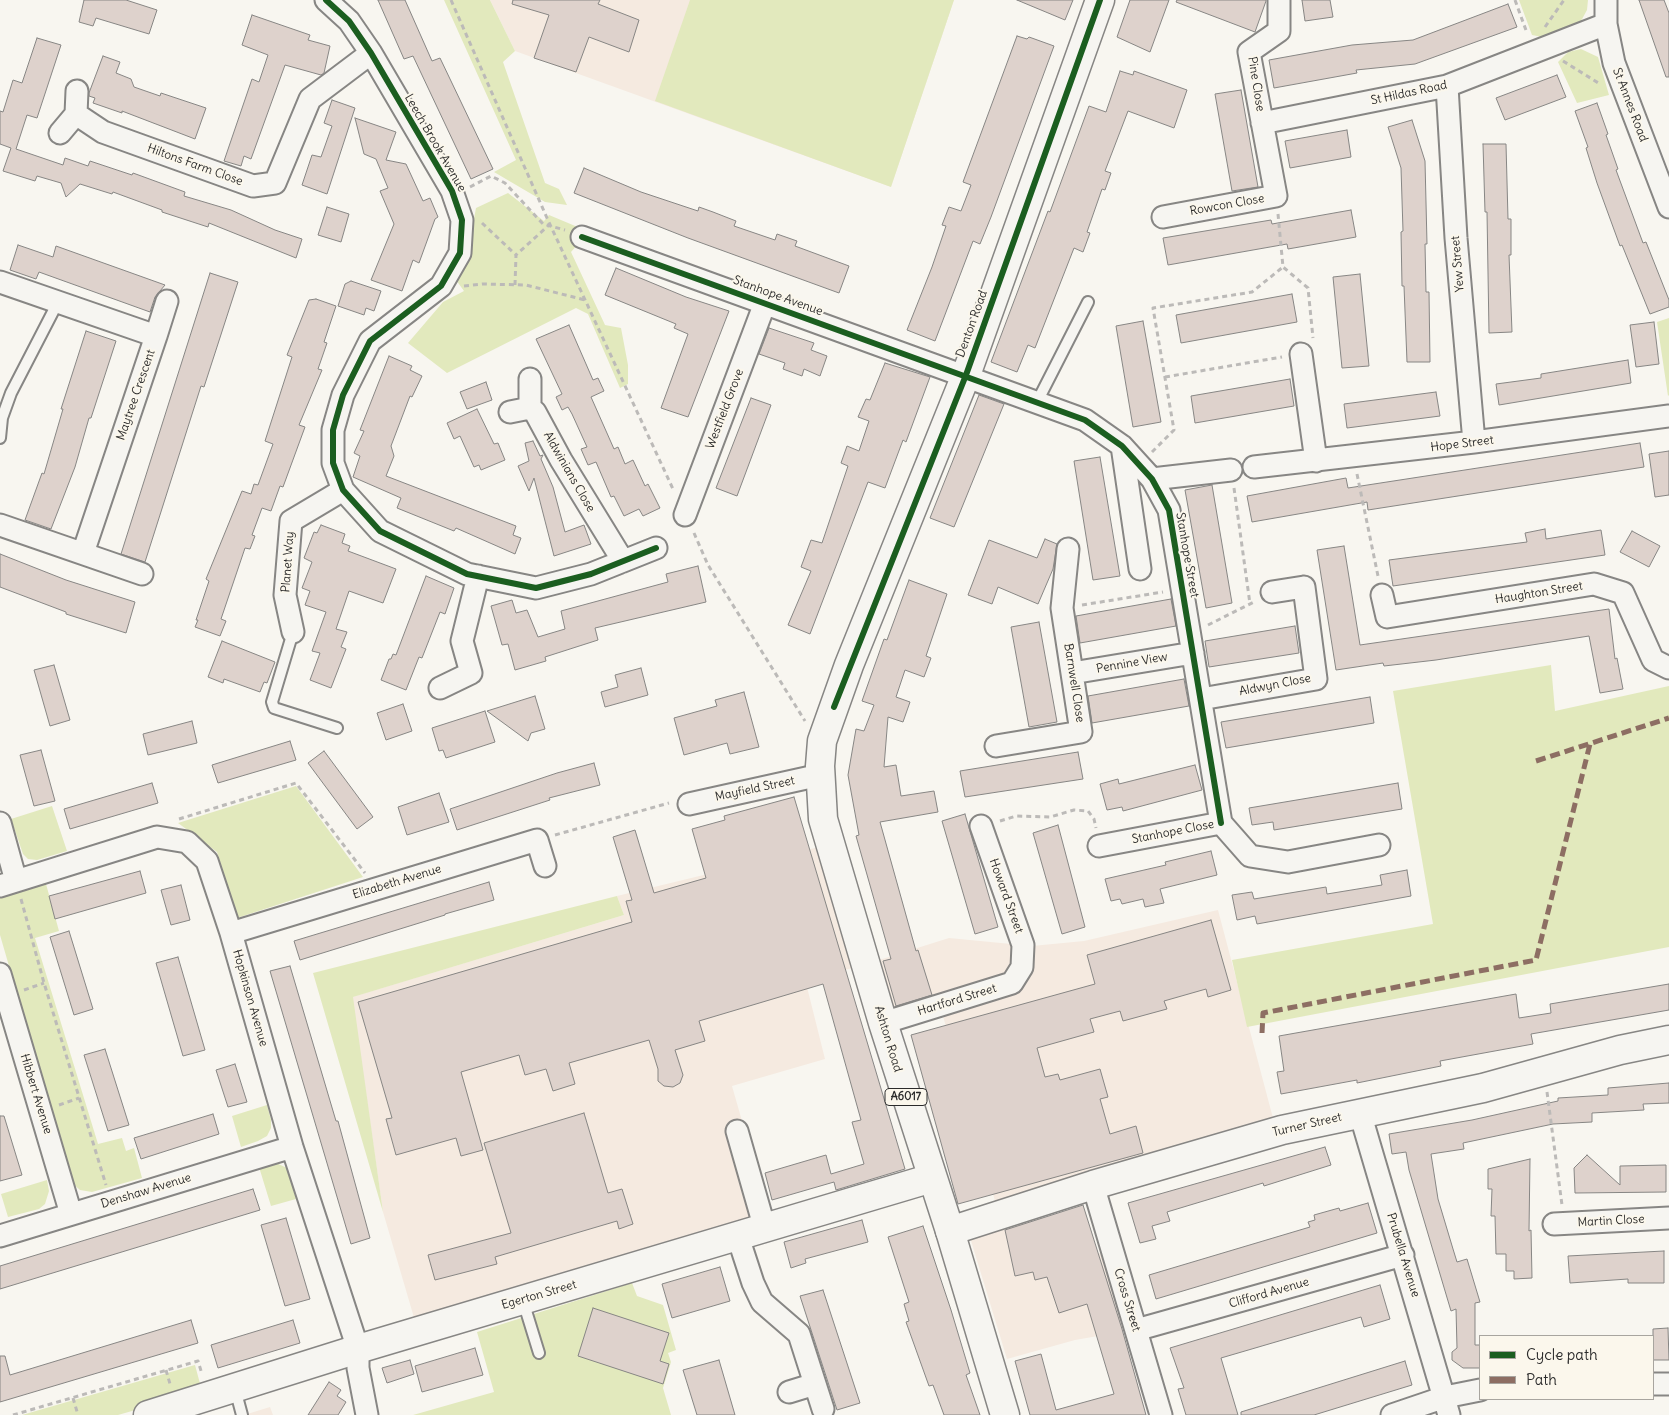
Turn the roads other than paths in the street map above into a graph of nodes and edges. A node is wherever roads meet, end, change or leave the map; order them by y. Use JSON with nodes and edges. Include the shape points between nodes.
{"nodes":[{"id":1,"x":326,"y":0,"type":"edge"},
{"id":2,"x":1100,"y":0,"type":"edge"},
{"id":3,"x":1279,"y":0,"type":"edge"},
{"id":4,"x":1606,"y":0,"type":"edge"},
{"id":5,"x":1606,"y":24,"type":"junction"},
{"id":6,"x":370,"y":53,"type":"junction"},
{"id":7,"x":1447,"y":86,"type":"junction"},
{"id":8,"x":77,"y":91,"type":"dead end"},
{"id":9,"x":76,"y":114,"type":"junction"},
{"id":10,"x":1262,"y":123,"type":"junction"},
{"id":11,"x":60,"y":133,"type":"dead end"},
{"id":12,"x":1663,"y":171,"type":"edge"},
{"id":13,"x":1669,"y":207,"type":"edge"},
{"id":14,"x":1163,"y":216,"type":"dead end"},
{"id":15,"x":582,"y":237,"type":"dead end"},
{"id":16,"x":0,"y":282,"type":"edge"},
{"id":17,"x":168,"y":301,"type":"dead end"},
{"id":18,"x":58,"y":302,"type":"junction"},
{"id":19,"x":1088,"y":302,"type":"dead end"},
{"id":20,"x":765,"y":303,"type":"junction"},
{"id":21,"x":156,"y":336,"type":"junction"},
{"id":22,"x":1301,"y":354,"type":"road end"},
{"id":23,"x":966,"y":375,"type":"junction"},
{"id":24,"x":530,"y":379,"type":"dead end"},
{"id":25,"x":1037,"y":402,"type":"junction"},
{"id":26,"x":1669,"y":416,"type":"edge"},
{"id":27,"x":0,"y":438,"type":"edge"},
{"id":28,"x":1474,"y":442,"type":"junction"},
{"id":29,"x":1122,"y":446,"type":"junction"},
{"id":30,"x":1316,"y":461,"type":"junction"},
{"id":31,"x":1254,"y":467,"type":"dead end"},
{"id":32,"x":1231,"y":470,"type":"road end"},
{"id":33,"x":1146,"y":472,"type":"junction"},
{"id":34,"x":343,"y":490,"type":"junction"},
{"id":35,"x":685,"y":515,"type":"road end"},
{"id":36,"x":0,"y":525,"type":"edge"},
{"id":37,"x":656,"y":548,"type":"dead end"},
{"id":38,"x":1068,"y":549,"type":"dead end"},
{"id":39,"x":83,"y":553,"type":"junction"},
{"id":40,"x":623,"y":561,"type":"junction"},
{"id":41,"x":1140,"y":569,"type":"dead end"},
{"id":42,"x":142,"y":574,"type":"dead end"},
{"id":43,"x":478,"y":576,"type":"junction"},
{"id":44,"x":1272,"y":592,"type":"road end"},
{"id":45,"x":1382,"y":595,"type":"road end"},
{"id":46,"x":294,"y":632,"type":"joint"},
{"id":47,"x":1191,"y":643,"type":"junction"},
{"id":48,"x":1669,"y":668,"type":"edge"},
{"id":49,"x":1072,"y":673,"type":"junction"},
{"id":50,"x":440,"y":688,"type":"dead end"},
{"id":51,"x":1201,"y":699,"type":"junction"},
{"id":52,"x":336,"y":728,"type":"dead end"},
{"id":53,"x":996,"y":746,"type":"dead end"},
{"id":54,"x":820,"y":776,"type":"junction"},
{"id":55,"x":689,"y":804,"type":"road end"},
{"id":56,"x":0,"y":823,"type":"edge"},
{"id":57,"x":1222,"y":823,"type":"junction"},
{"id":58,"x":981,"y":826,"type":"road end"},
{"id":59,"x":1379,"y":845,"type":"dead end"},
{"id":60,"x":1099,"y":846,"type":"road end"},
{"id":61,"x":545,"y":866,"type":"dead end"},
{"id":62,"x":8,"y":884,"type":"edge"},
{"id":63,"x":231,"y":932,"type":"junction"},
{"id":64,"x":1022,"y":967,"type":"joint"},
{"id":65,"x":0,"y":974,"type":"edge"},
{"id":66,"x":883,"y":1023,"type":"junction"},
{"id":67,"x":1669,"y":1040,"type":"edge"},
{"id":68,"x":1360,"y":1114,"type":"junction"},
{"id":69,"x":737,"y":1131,"type":"dead end"},
{"id":70,"x":292,"y":1147,"type":"junction"},
{"id":71,"x":932,"y":1178,"type":"junction"},
{"id":72,"x":1093,"y":1185,"type":"junction"},
{"id":73,"x":70,"y":1214,"type":"junction"},
{"id":74,"x":1669,"y":1218,"type":"edge"},
{"id":75,"x":1559,"y":1224,"type":"road end"},
{"id":76,"x":765,"y":1229,"type":"junction"},
{"id":77,"x":950,"y":1231,"type":"junction"},
{"id":78,"x":0,"y":1236,"type":"edge"},
{"id":79,"x":738,"y":1237,"type":"junction"},
{"id":80,"x":1403,"y":1255,"type":"junction"},
{"id":81,"x":523,"y":1300,"type":"junction"},
{"id":82,"x":1136,"y":1330,"type":"junction"},
{"id":83,"x":358,"y":1349,"type":"junction"},
{"id":84,"x":539,"y":1353,"type":"dead end"},
{"id":85,"x":815,"y":1384,"type":"junction"},
{"id":86,"x":1654,"y":1384,"type":"edge"},
{"id":87,"x":1669,"y":1384,"type":"edge"},
{"id":88,"x":234,"y":1388,"type":"junction"},
{"id":89,"x":1479,"y":1390,"type":"edge"},
{"id":90,"x":789,"y":1392,"type":"dead end"},
{"id":91,"x":1447,"y":1406,"type":"edge"},
{"id":92,"x":823,"y":1409,"type":"dead end"},
{"id":93,"x":148,"y":1415,"type":"edge"},
{"id":94,"x":242,"y":1415,"type":"edge"},
{"id":95,"x":368,"y":1415,"type":"edge"},
{"id":96,"x":1004,"y":1415,"type":"edge"},
{"id":97,"x":1161,"y":1415,"type":"edge"},
{"id":98,"x":1392,"y":1415,"type":"edge"}],
"edges":[{"from":1,"to":6,"type":"street","name":"Leech Brook Avenue","via":[[349,21]]},
{"from":2,"to":23,"type":"main road","name":"Denton Road","number":"A6017"},
{"from":3,"to":10,"type":"street","name":"Pine Close","via":[[1279,31],[1249,52]]},
{"from":4,"to":5,"type":"street","name":"St Annes Road"},
{"from":5,"to":7,"type":"street","name":"St Hildas Road","via":[[1535,43]]},
{"from":5,"to":12,"type":"street","name":"St Annes Road","via":[[1614,63],[1628,101]]},
{"from":6,"to":9,"type":"street","name":"Hiltons Farm Close","via":[[310,99],[275,183],[254,186],[103,132]]},
{"from":6,"to":34,"type":"street","name":"Leech Brook Avenue","via":[[456,204],[462,220],[460,253],[441,286],[370,342],[343,395],[333,430],[333,463]]},
{"from":7,"to":10,"type":"street","name":"St Hildas Road"},
{"from":7,"to":28,"type":"street","name":"Yew Street","via":[[1456,238]]},
{"from":8,"to":9,"type":"street"},
{"from":9,"to":11,"type":"street"},
{"from":10,"to":14,"type":"street","name":"Rowcon Close","via":[[1276,196]]},
{"from":12,"to":13,"type":"street","name":"St Annes Road"},
{"from":15,"to":20,"type":"street","name":"Stanhope Avenue"},
{"from":16,"to":18,"type":"street","name":"Maytree Crescent"},
{"from":17,"to":21,"type":"street"},
{"from":18,"to":21,"type":"street","name":"Maytree Crescent"},
{"from":18,"to":27,"type":"lane","via":[[11,393],[2,418]]},
{"from":19,"to":25,"type":"lane"},
{"from":20,"to":23,"type":"street","name":"Stanhope Avenue"},
{"from":20,"to":35,"type":"street","name":"Westfield Grove"},
{"from":21,"to":39,"type":"street","name":"Maytree Crescent"},
{"from":22,"to":30,"type":"street"},
{"from":23,"to":25,"type":"street","name":"Stanhope Street"},
{"from":23,"to":54,"type":"main road","name":"Denton Road","number":"A6017","via":[[849,666],[822,741]]},
{"from":24,"to":40,"type":"street","name":"Aldwinians Close","via":[[520,410],[535,412]]},
{"from":25,"to":29,"type":"street","name":"Stanhope Street","via":[[1084,420]]},
{"from":26,"to":28,"type":"street","name":"Hope Street"},
{"from":28,"to":30,"type":"street","name":"Hope Street"},
{"from":29,"to":33,"type":"street","name":"Stanhope Street"},
{"from":29,"to":41,"type":"street"},
{"from":30,"to":31,"type":"street","name":"Hope Street"},
{"from":32,"to":33,"type":"street"},
{"from":33,"to":47,"type":"street","name":"Stanhope Street","via":[[1169,510]]},
{"from":34,"to":43,"type":"street","name":"Leech Brook Avenue","via":[[380,531],[467,574]]},
{"from":34,"to":46,"type":"street","name":"Planet Way","via":[[291,521],[285,595]]},
{"from":36,"to":39,"type":"street"},
{"from":37,"to":40,"type":"street","name":"Leech Brook Avenue"},
{"from":38,"to":49,"type":"street","name":"Barnwell Close","via":[[1062,608]]},
{"from":39,"to":42,"type":"street"},
{"from":40,"to":43,"type":"street","name":"Leech Brook Avenue","via":[[591,574],[536,588]]},
{"from":43,"to":50,"type":"street","via":[[462,641],[471,673]]},
{"from":44,"to":51,"type":"street","name":"Aldwyn Close","via":[[1304,587],[1316,678]]},
{"from":45,"to":48,"type":"street","name":"Haughton Street","via":[[1387,618],[1594,584],[1623,593],[1653,660]]},
{"from":46,"to":52,"type":"lane","via":[[272,702],[274,708]]},
{"from":47,"to":49,"type":"street","name":"Pennine View"},
{"from":47,"to":51,"type":"street","name":"Stanhope Street"},
{"from":49,"to":53,"type":"street","name":"Barnwell Close","via":[[1082,732]]},
{"from":51,"to":57,"type":"street","name":"Stanhope Street"},
{"from":54,"to":55,"type":"street","name":"Mayfield Street"},
{"from":54,"to":66,"type":"main road","name":"Ashton Road","number":"A6017","via":[[823,819]]},
{"from":56,"to":62,"type":"street"},
{"from":57,"to":59,"type":"street","name":"Stanhope Close","via":[[1250,856],[1288,862]]},
{"from":57,"to":60,"type":"street","name":"Stanhope Close"},
{"from":58,"to":64,"type":"street","name":"Howard Street","via":[[1023,945]]},
{"from":61,"to":63,"type":"street","name":"Elizabeth Avenue","via":[[537,840]]},
{"from":62,"to":63,"type":"street","name":"Hopkinson Avenue","via":[[158,836],[187,842],[207,861]]},
{"from":63,"to":70,"type":"street","name":"Hopkinson Avenue"},
{"from":64,"to":66,"type":"street","name":"Hartford Street","via":[[1012,983]]},
{"from":65,"to":73,"type":"street","name":"Hibbert Avenue"},
{"from":66,"to":71,"type":"main road","name":"Ashton Road","number":"A6017"},
{"from":67,"to":68,"type":"main road","name":"Turner Street","via":[[1620,1050],[1483,1088]]},
{"from":68,"to":72,"type":"main road","name":"Turner Street","via":[[1282,1130]]},
{"from":68,"to":80,"type":"street","name":"Prubella Avenue"},
{"from":69,"to":76,"type":"street"},
{"from":70,"to":73,"type":"street","name":"Denshaw Avenue"},
{"from":70,"to":83,"type":"street","name":"Hopkinson Avenue"},
{"from":71,"to":76,"type":"main road","name":"Egerton Street"},
{"from":71,"to":77,"type":"main road","name":"Ashton Road","number":"A6017"},
{"from":72,"to":77,"type":"main road","name":"Turner Street"},
{"from":72,"to":82,"type":"street","name":"Cross Street"},
{"from":73,"to":78,"type":"street","name":"Denshaw Avenue"},
{"from":74,"to":75,"type":"street","name":"Martin Close"},
{"from":76,"to":79,"type":"main road","name":"Egerton Street"},
{"from":77,"to":96,"type":"main road","name":"Ashton Road","number":"A6017"},
{"from":79,"to":81,"type":"main road","name":"Egerton Street"},
{"from":79,"to":85,"type":"street","via":[[762,1302],[799,1334]]},
{"from":80,"to":82,"type":"street","name":"Clifford Avenue"},
{"from":80,"to":91,"type":"street","name":"Prubella Avenue"},
{"from":81,"to":83,"type":"main road","name":"Egerton Street"},
{"from":81,"to":84,"type":"lane"},
{"from":82,"to":97,"type":"street","name":"Cross Street"},
{"from":83,"to":88,"type":"main road","name":"Egerton Street"},
{"from":83,"to":95,"type":"street","name":"Hopkinson Avenue","via":[[358,1368]]},
{"from":85,"to":90,"type":"street"},
{"from":85,"to":92,"type":"street"},
{"from":86,"to":87,"type":"street"},
{"from":88,"to":93,"type":"main road","name":"Egerton Street"},
{"from":88,"to":94,"type":"lane"},
{"from":89,"to":91,"type":"street"},
{"from":91,"to":98,"type":"street"}]}
